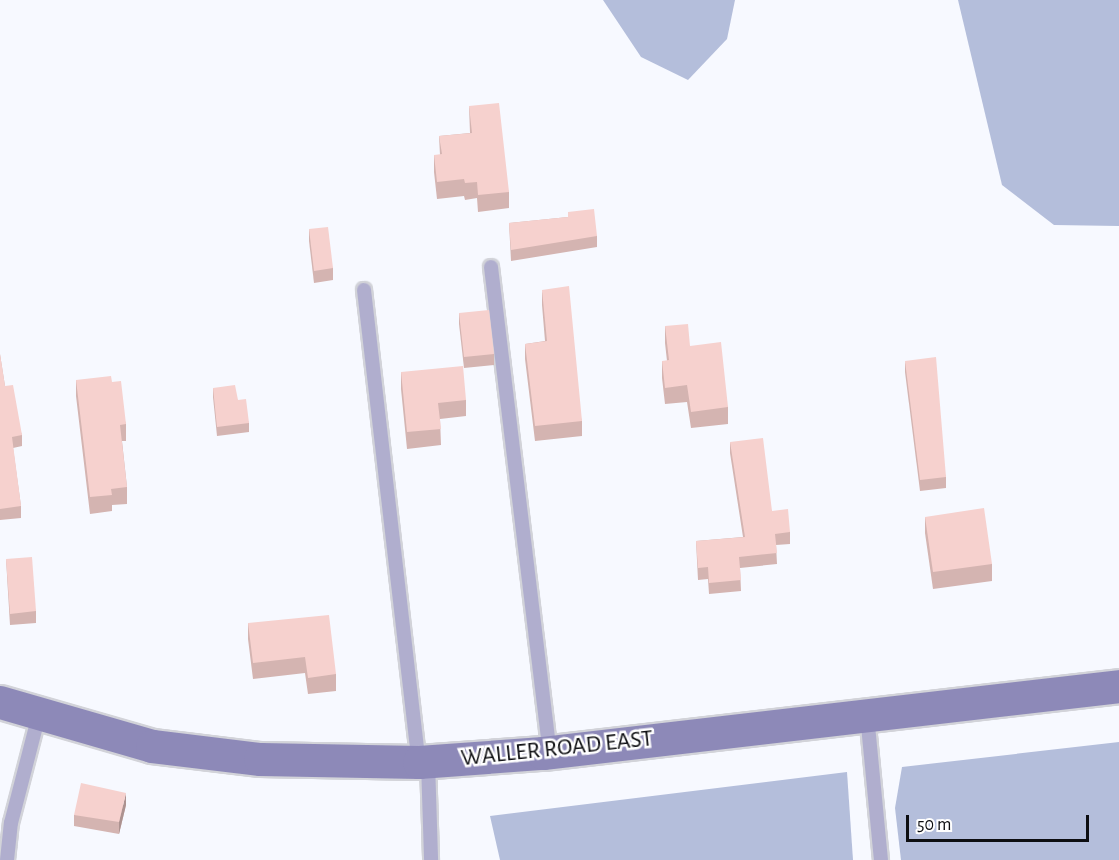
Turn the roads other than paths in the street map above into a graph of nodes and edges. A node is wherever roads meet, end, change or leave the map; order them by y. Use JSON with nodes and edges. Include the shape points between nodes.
{"nodes":[{"id":1,"x":491,"y":267,"type":"dead end"},
{"id":2,"x":364,"y":290,"type":"dead end"},
{"id":3,"x":1119,"y":686,"type":"edge"},
{"id":4,"x":0,"y":702,"type":"edge"},
{"id":5,"x":39,"y":715,"type":"junction"},
{"id":6,"x":867,"y":715,"type":"junction"},
{"id":7,"x":550,"y":752,"type":"junction"},
{"id":8,"x":423,"y":762,"type":"junction"},
{"id":9,"x":8,"y":860,"type":"edge"},
{"id":10,"x":430,"y":860,"type":"edge"},
{"id":11,"x":881,"y":860,"type":"edge"}],
"edges":[{"from":1,"to":7,"type":"lane"},
{"from":2,"to":8,"type":"lane"},
{"from":3,"to":6,"type":"street","name":"WALLER ROAD EAST"},
{"from":4,"to":5,"type":"street","name":"WALLER ROAD EAST"},
{"from":5,"to":8,"type":"street","name":"WALLER ROAD EAST","via":[[152,746],[260,759]]},
{"from":5,"to":9,"type":"lane","via":[[10,823]]},
{"from":6,"to":7,"type":"street","name":"WALLER ROAD EAST"},
{"from":6,"to":11,"type":"lane"},
{"from":7,"to":8,"type":"street","name":"WALLER ROAD EAST"},
{"from":8,"to":10,"type":"lane"}]}
